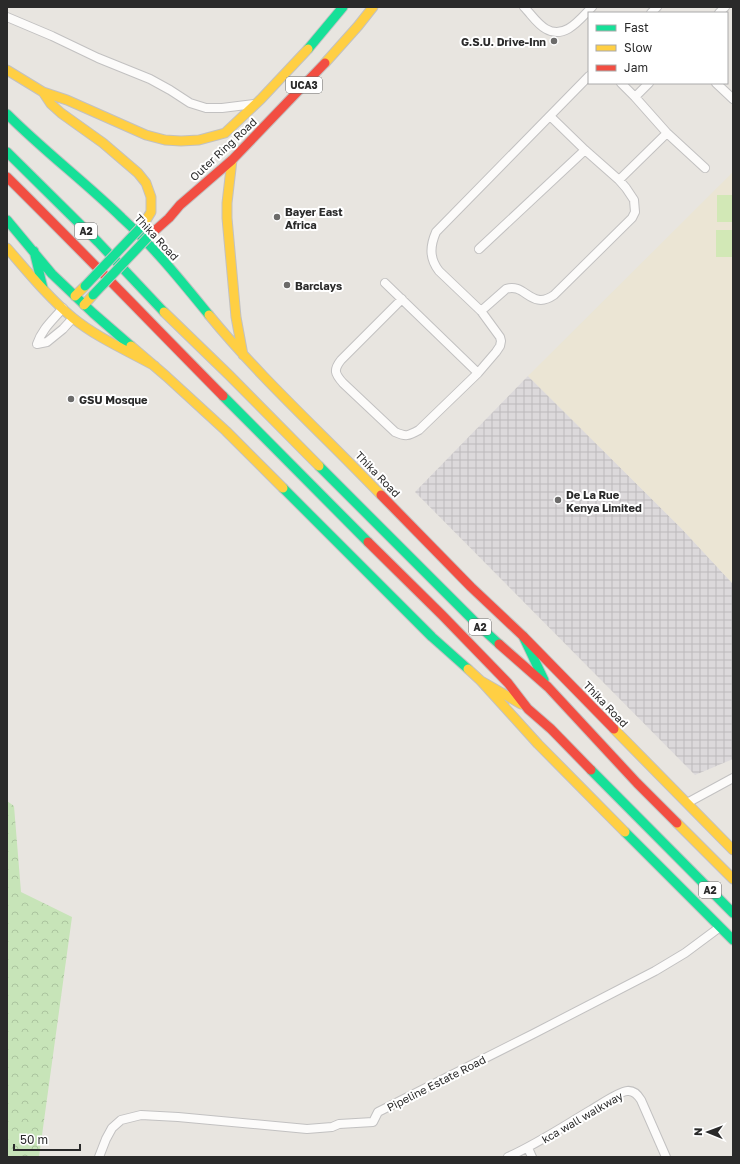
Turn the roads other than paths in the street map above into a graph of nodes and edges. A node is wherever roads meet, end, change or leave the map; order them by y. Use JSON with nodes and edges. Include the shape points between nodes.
{"nodes":[{"id":1,"x":343,"y":7,"type":"edge"},
{"id":2,"x":374,"y":7,"type":"edge"},
{"id":3,"x":524,"y":7,"type":"edge"},
{"id":4,"x":592,"y":7,"type":"edge"},
{"id":5,"x":7,"y":17,"type":"edge"},
{"id":6,"x":7,"y":70,"type":"edge"},
{"id":7,"x":588,"y":77,"type":"edge"},
{"id":8,"x":622,"y":84,"type":"edge"},
{"id":9,"x":648,"y":84,"type":"edge"},
{"id":10,"x":717,"y":84,"type":"edge"},
{"id":11,"x":43,"y":92,"type":"junction"},
{"id":12,"x":635,"y":97,"type":"junction"},
{"id":13,"x":733,"y":99,"type":"edge"},
{"id":14,"x":255,"y":104,"type":"junction"},
{"id":15,"x":7,"y":114,"type":"edge"},
{"id":16,"x":550,"y":116,"type":"junction"},
{"id":17,"x":667,"y":133,"type":"junction"},
{"id":18,"x":585,"y":150,"type":"junction"},
{"id":19,"x":7,"y":152,"type":"edge"},
{"id":20,"x":232,"y":160,"type":"junction"},
{"id":21,"x":705,"y":168,"type":"dead end"},
{"id":22,"x":7,"y":177,"type":"edge"},
{"id":23,"x":619,"y":180,"type":"junction"},
{"id":24,"x":7,"y":220,"type":"edge"},
{"id":25,"x":7,"y":248,"type":"edge"},
{"id":26,"x":479,"y":249,"type":"dead end"},
{"id":27,"x":34,"y":251,"type":"junction"},
{"id":28,"x":385,"y":283,"type":"dead end"},
{"id":29,"x":44,"y":291,"type":"junction"},
{"id":30,"x":75,"y":296,"type":"junction"},
{"id":31,"x":402,"y":299,"type":"junction"},
{"id":32,"x":84,"y":305,"type":"junction"},
{"id":33,"x":63,"y":308,"type":"junction"},
{"id":34,"x":481,"y":311,"type":"junction"},
{"id":35,"x":73,"y":318,"type":"junction"},
{"id":36,"x":243,"y":355,"type":"junction"},
{"id":37,"x":155,"y":366,"type":"junction"},
{"id":38,"x":478,"y":373,"type":"junction"},
{"id":39,"x":523,"y":636,"type":"junction"},
{"id":40,"x":481,"y":682,"type":"junction"},
{"id":41,"x":548,"y":687,"type":"junction"},
{"id":42,"x":528,"y":709,"type":"junction"},
{"id":43,"x":733,"y":778,"type":"edge"},
{"id":44,"x":687,"y":803,"type":"junction"},
{"id":45,"x":733,"y":850,"type":"edge"},
{"id":46,"x":733,"y":879,"type":"edge"},
{"id":47,"x":733,"y":913,"type":"edge"},
{"id":48,"x":720,"y":927,"type":"junction"},
{"id":49,"x":733,"y":940,"type":"edge"},
{"id":50,"x":528,"y":1148,"type":"junction"},
{"id":51,"x":99,"y":1157,"type":"edge"},
{"id":52,"x":508,"y":1157,"type":"edge"},
{"id":53,"x":532,"y":1157,"type":"edge"},
{"id":54,"x":666,"y":1157,"type":"edge"}],
"edges":[{"from":1,"to":14,"type":"main road","name":"Outer Ring Road","number":"UCA3","via":[[289,70]]},
{"from":2,"to":20,"type":"main road","name":"Outer Ring Road","number":"UCA3","via":[[322,66]]},
{"from":3,"to":4,"type":"street","via":[[539,24],[552,32],[560,33],[574,25]]},
{"from":5,"to":14,"type":"street","via":[[150,79],[190,103],[206,108]]},
{"from":6,"to":11,"type":"main road"},
{"from":7,"to":16,"type":"street"},
{"from":8,"to":12,"type":"street"},
{"from":9,"to":12,"type":"street"},
{"from":10,"to":13,"type":"street"},
{"from":11,"to":14,"type":"main road","name":"Outer Ring Road","number":"UCA3","via":[[146,135],[181,141],[200,140],[225,133]]},
{"from":11,"to":30,"type":"main road","bridge":true,"via":[[61,113],[138,173],[146,183],[151,197],[151,212],[143,225]]},
{"from":12,"to":17,"type":"street"},
{"from":15,"to":36,"type":"main road","name":"Thika Road","via":[[123,218],[161,258]]},
{"from":16,"to":18,"type":"street"},
{"from":16,"to":34,"type":"street","via":[[436,232],[432,240],[431,253],[434,264]]},
{"from":17,"to":21,"type":"street"},
{"from":17,"to":23,"type":"street"},
{"from":18,"to":23,"type":"street"},
{"from":18,"to":26,"type":"street"},
{"from":19,"to":41,"type":"main road","number":"A2","via":[[477,624]]},
{"from":20,"to":32,"type":"main road","name":"Outer Ring Road","bridge":true,"via":[[180,205]]},
{"from":20,"to":36,"type":"main road","via":[[227,218],[236,317]]},
{"from":22,"to":42,"type":"main road","number":"A2","via":[[442,615],[508,683]]},
{"from":23,"to":34,"type":"street","via":[[634,200],[635,212],[632,218],[554,295],[543,301],[510,288]]},
{"from":24,"to":27,"type":"main road"},
{"from":25,"to":29,"type":"main road"},
{"from":27,"to":29,"type":"main road"},
{"from":27,"to":30,"type":"main road","via":[[52,274]]},
{"from":28,"to":31,"type":"street"},
{"from":29,"to":33,"type":"main road"},
{"from":30,"to":32,"type":"main road"},
{"from":31,"to":38,"type":"street"},
{"from":31,"to":38,"type":"street","via":[[336,366],[337,376],[343,383],[395,432],[409,436],[424,426]]},
{"from":32,"to":37,"type":"main road"},
{"from":33,"to":35,"type":"main road"},
{"from":33,"to":35,"type":"street","via":[[40,335],[37,344],[47,342]]},
{"from":34,"to":38,"type":"street","via":[[501,341],[496,352]]},
{"from":35,"to":37,"type":"main road","via":[[91,331]]},
{"from":36,"to":39,"type":"main road","name":"Thika Road","via":[[471,587]]},
{"from":37,"to":40,"type":"main road","via":[[226,431],[432,637]]},
{"from":39,"to":41,"type":"main road"},
{"from":39,"to":44,"type":"main road","name":"Thika Road"},
{"from":40,"to":42,"type":"main road"},
{"from":40,"to":48,"type":"main road","via":[[538,744]]},
{"from":41,"to":46,"type":"main road","number":"A2","via":[[637,783]]},
{"from":42,"to":47,"type":"main road","number":"A2","via":[[552,729]]},
{"from":43,"to":44,"type":"street"},
{"from":44,"to":45,"type":"main road","name":"Thika Road"},
{"from":48,"to":49,"type":"main road"},
{"from":48,"to":51,"type":"street","name":"Pipeline Estate Road","via":[[655,971],[378,1112],[373,1122],[339,1124],[307,1130],[141,1115],[121,1120],[112,1128]]},
{"from":50,"to":52,"type":"street","name":"kca wall walkway"},
{"from":50,"to":53,"type":"street"},
{"from":50,"to":54,"type":"street","name":"kca wall walkway","via":[[609,1099],[632,1091],[637,1093],[641,1100]]}]}
